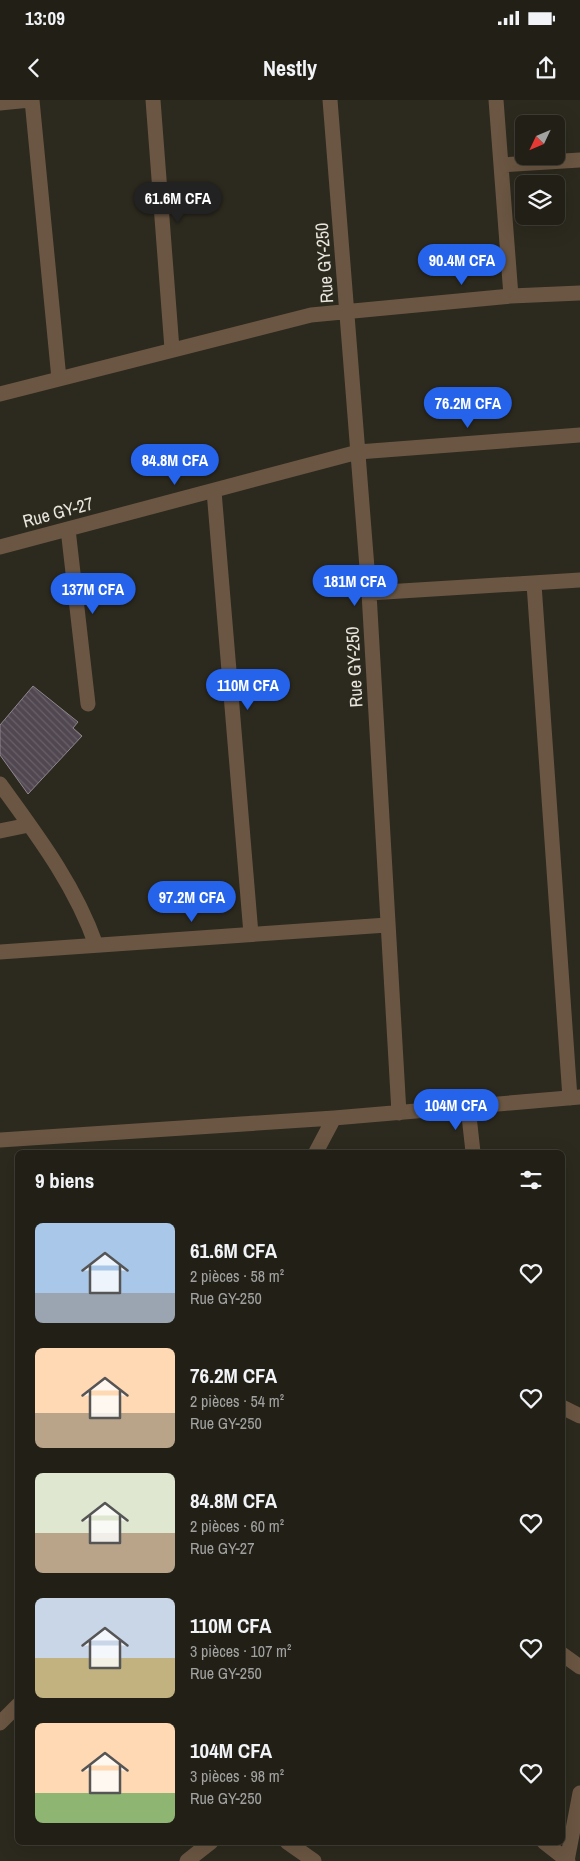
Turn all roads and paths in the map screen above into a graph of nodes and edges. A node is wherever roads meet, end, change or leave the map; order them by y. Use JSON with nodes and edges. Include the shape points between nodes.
{"nodes":[{"id":1,"x":31,"y":100,"type":"edge"},
{"id":2,"x":153,"y":100,"type":"edge"},
{"id":3,"x":330,"y":100,"type":"edge"},
{"id":4,"x":496,"y":100,"type":"edge"},
{"id":5,"x":0,"y":103,"type":"edge"},
{"id":6,"x":580,"y":160,"type":"edge"},
{"id":7,"x":501,"y":165,"type":"junction"},
{"id":8,"x":580,"y":293,"type":"edge"},
{"id":9,"x":511,"y":296,"type":"junction"},
{"id":10,"x":347,"y":312,"type":"junction"},
{"id":11,"x":172,"y":350,"type":"junction"},
{"id":12,"x":59,"y":379,"type":"junction"},
{"id":13,"x":0,"y":394,"type":"edge"},
{"id":14,"x":580,"y":435,"type":"edge"},
{"id":15,"x":358,"y":452,"type":"junction"},
{"id":16,"x":214,"y":491,"type":"junction"},
{"id":17,"x":68,"y":530,"type":"junction"},
{"id":18,"x":0,"y":547,"type":"edge"},
{"id":19,"x":580,"y":580,"type":"edge"},
{"id":20,"x":534,"y":584,"type":"junction"},
{"id":21,"x":369,"y":592,"type":"junction"},
{"id":22,"x":88,"y":704,"type":"dead end"},
{"id":23,"x":0,"y":784,"type":"edge"},
{"id":24,"x":29,"y":825,"type":"junction"},
{"id":25,"x":0,"y":831,"type":"edge"},
{"id":26,"x":387,"y":925,"type":"junction"},
{"id":27,"x":251,"y":934,"type":"junction"},
{"id":28,"x":96,"y":945,"type":"junction"},
{"id":29,"x":0,"y":952,"type":"edge"},
{"id":30,"x":575,"y":1098,"type":"edge"},
{"id":31,"x":468,"y":1107,"type":"junction"},
{"id":32,"x":398,"y":1113,"type":"junction"},
{"id":33,"x":334,"y":1118,"type":"junction"},
{"id":34,"x":0,"y":1140,"type":"edge"},
{"id":35,"x":317,"y":1150,"type":"edge"},
{"id":36,"x":473,"y":1150,"type":"edge"},
{"id":37,"x":565,"y":1408,"type":"edge"},
{"id":38,"x":580,"y":1416,"type":"edge"},
{"id":39,"x":565,"y":1656,"type":"edge"},
{"id":40,"x":580,"y":1667,"type":"edge"},
{"id":41,"x":15,"y":1708,"type":"edge"},
{"id":42,"x":0,"y":1723,"type":"edge"},
{"id":43,"x":580,"y":1793,"type":"edge"},
{"id":44,"x":207,"y":1845,"type":"edge"},
{"id":45,"x":291,"y":1845,"type":"edge"},
{"id":46,"x":548,"y":1845,"type":"edge"},
{"id":47,"x":187,"y":1861,"type":"edge"},
{"id":48,"x":314,"y":1861,"type":"edge"},
{"id":49,"x":567,"y":1861,"type":"edge"}],
"edges":[{"from":1,"to":5,"type":"street"},
{"from":1,"to":12,"type":"street"},
{"from":2,"to":11,"type":"street"},
{"from":3,"to":10,"type":"street","name":"Rue GY-250"},
{"from":4,"to":7,"type":"street"},
{"from":6,"to":7,"type":"street"},
{"from":7,"to":9,"type":"street"},
{"from":8,"to":9,"type":"street"},
{"from":9,"to":10,"type":"street"},
{"from":10,"to":11,"type":"street","via":[[311,315]]},
{"from":10,"to":15,"type":"street","name":"Rue GY-250"},
{"from":11,"to":12,"type":"street"},
{"from":12,"to":13,"type":"street"},
{"from":14,"to":15,"type":"street","name":"Rue GY-27"},
{"from":15,"to":16,"type":"street","name":"Rue GY-27"},
{"from":15,"to":21,"type":"street","name":"Rue GY-250"},
{"from":16,"to":17,"type":"street","name":"Rue GY-27"},
{"from":16,"to":27,"type":"street"},
{"from":17,"to":18,"type":"street","name":"Rue GY-27"},
{"from":17,"to":22,"type":"street"},
{"from":19,"to":20,"type":"street"},
{"from":20,"to":21,"type":"street"},
{"from":20,"to":30,"type":"street"},
{"from":21,"to":26,"type":"street","name":"Rue GY-250"},
{"from":23,"to":24,"type":"street"},
{"from":24,"to":25,"type":"street"},
{"from":24,"to":28,"type":"street","via":[[74,892]]},
{"from":26,"to":27,"type":"street"},
{"from":26,"to":32,"type":"street","name":"Rue GY-250"},
{"from":27,"to":28,"type":"street"},
{"from":28,"to":29,"type":"street"},
{"from":30,"to":31,"type":"street"},
{"from":31,"to":32,"type":"street"},
{"from":31,"to":36,"type":"street"},
{"from":32,"to":33,"type":"street"},
{"from":33,"to":34,"type":"street"},
{"from":33,"to":35,"type":"street"},
{"from":37,"to":38,"type":"street"},
{"from":39,"to":40,"type":"street"},
{"from":41,"to":42,"type":"street"},
{"from":43,"to":49,"type":"street"},
{"from":44,"to":47,"type":"street"},
{"from":45,"to":48,"type":"street"},
{"from":46,"to":49,"type":"street"}]}
